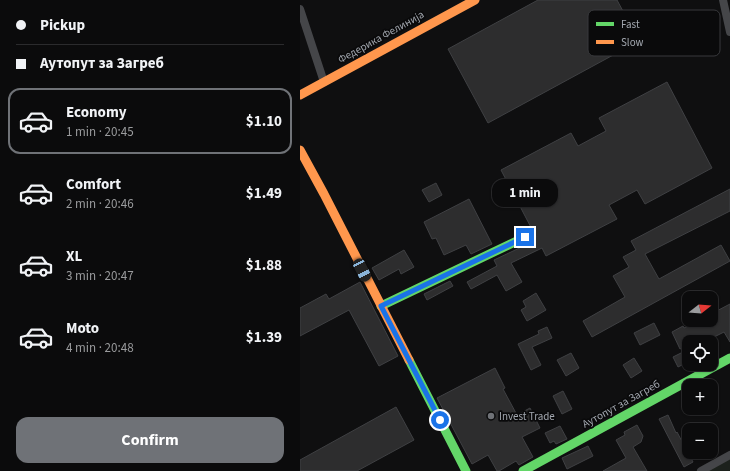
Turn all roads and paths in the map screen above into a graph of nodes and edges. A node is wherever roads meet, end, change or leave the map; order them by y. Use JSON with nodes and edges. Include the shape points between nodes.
{"nodes":[{"id":1,"x":474,"y":0,"type":"edge"},
{"id":2,"x":723,"y":0,"type":"edge"},
{"id":3,"x":300,"y":9,"type":"edge"},
{"id":4,"x":730,"y":32,"type":"edge"},
{"id":5,"x":324,"y":82,"type":"junction"},
{"id":6,"x":300,"y":95,"type":"edge"},
{"id":7,"x":300,"y":150,"type":"edge"},
{"id":8,"x":525,"y":237,"type":"dead end"},
{"id":9,"x":381,"y":306,"type":"junction"},
{"id":10,"x":730,"y":358,"type":"edge"},
{"id":11,"x":730,"y":456,"type":"edge"},
{"id":12,"x":466,"y":471,"type":"edge"},
{"id":13,"x":523,"y":471,"type":"edge"},
{"id":14,"x":701,"y":471,"type":"edge"}],
"edges":[{"from":1,"to":5,"type":"street","name":"Федерика Фелинија"},
{"from":2,"to":4,"type":"street"},
{"from":3,"to":5,"type":"street"},
{"from":5,"to":6,"type":"street","name":"Федерика Фелинија"},
{"from":7,"to":9,"type":"street"},
{"from":8,"to":9,"type":"street"},
{"from":9,"to":12,"type":"street"},
{"from":10,"to":13,"type":"street","name":"Аутопут за Загреб"},
{"from":11,"to":14,"type":"street"}]}
